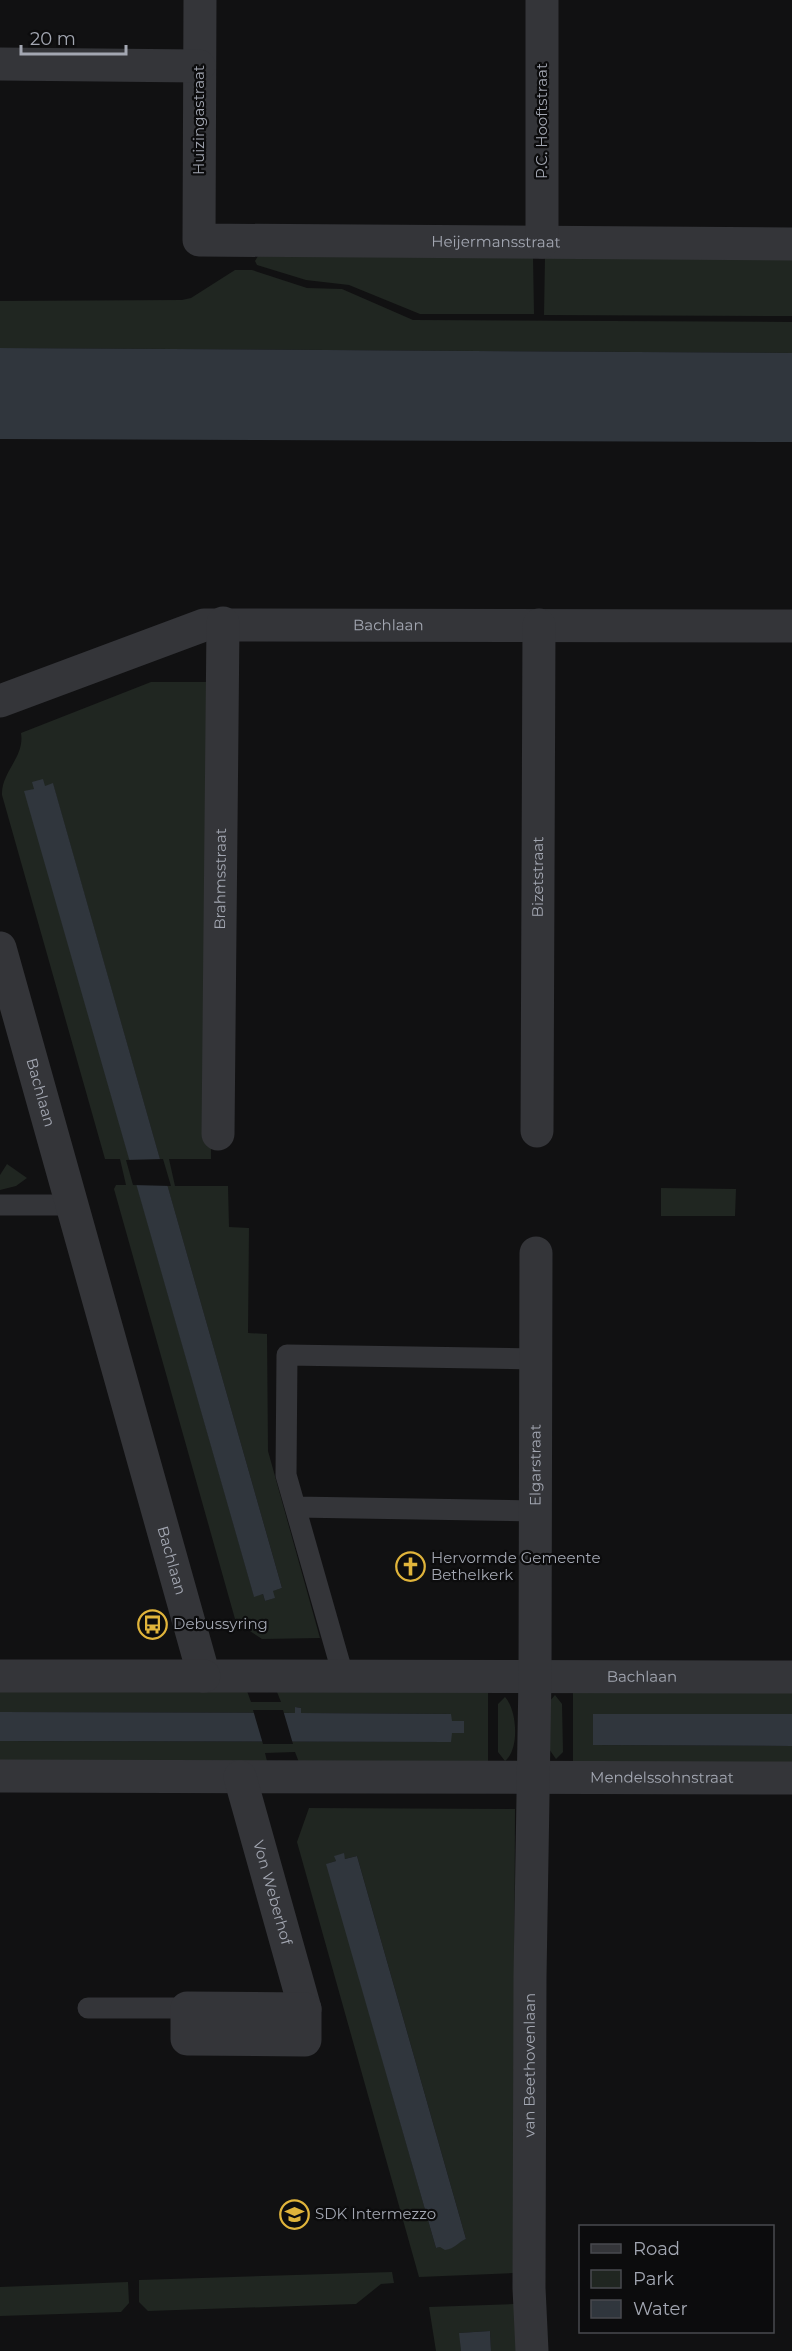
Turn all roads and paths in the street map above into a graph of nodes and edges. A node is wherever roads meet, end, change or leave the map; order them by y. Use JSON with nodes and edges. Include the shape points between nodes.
{"nodes":[{"id":1,"x":200,"y":0,"type":"edge"},
{"id":2,"x":542,"y":0,"type":"edge"},
{"id":3,"x":0,"y":64,"type":"edge"},
{"id":4,"x":200,"y":66,"type":"junction"},
{"id":5,"x":199,"y":240,"type":"joint"},
{"id":6,"x":542,"y":242,"type":"junction"},
{"id":7,"x":792,"y":244,"type":"edge"},
{"id":8,"x":223,"y":623,"type":"junction"},
{"id":9,"x":538,"y":625,"type":"junction"},
{"id":10,"x":792,"y":626,"type":"edge"},
{"id":11,"x":0,"y":701,"type":"edge"},
{"id":12,"x":0,"y":948,"type":"edge"},
{"id":13,"x":537,"y":1131,"type":"dead end"},
{"id":14,"x":218,"y":1134,"type":"dead end"},
{"id":15,"x":0,"y":1205,"type":"edge"},
{"id":16,"x":73,"y":1205,"type":"junction"},
{"id":17,"x":537,"y":1253,"type":"dead end"},
{"id":18,"x":536,"y":1359,"type":"junction"},
{"id":19,"x":295,"y":1507,"type":"junction"},
{"id":20,"x":536,"y":1511,"type":"junction"},
{"id":21,"x":343,"y":1675,"type":"junction"},
{"id":22,"x":0,"y":1676,"type":"edge"},
{"id":23,"x":204,"y":1676,"type":"junction"},
{"id":24,"x":535,"y":1676,"type":"junction"},
{"id":25,"x":792,"y":1677,"type":"edge"},
{"id":26,"x":0,"y":1776,"type":"edge"},
{"id":27,"x":240,"y":1777,"type":"junction"},
{"id":28,"x":532,"y":1778,"type":"junction"},
{"id":29,"x":792,"y":1778,"type":"edge"},
{"id":30,"x":88,"y":2007,"type":"dead end"},
{"id":31,"x":187,"y":2008,"type":"joint"},
{"id":32,"x":532,"y":2351,"type":"edge"}],
"edges":[{"from":1,"to":4,"type":"street","name":"Huizingastraat"},
{"from":2,"to":6,"type":"street","name":"P.C. Hooftstraat"},
{"from":3,"to":4,"type":"street"},
{"from":4,"to":5,"type":"street","name":"Huizingastraat"},
{"from":5,"to":6,"type":"street","name":"Heijermansstraat"},
{"from":6,"to":7,"type":"street","name":"Heijermansstraat"},
{"from":8,"to":9,"type":"street","name":"Bachlaan"},
{"from":8,"to":11,"type":"street","name":"Bachlaan","via":[[188,629]]},
{"from":8,"to":14,"type":"street","name":"Brahmsstraat"},
{"from":9,"to":10,"type":"street","name":"Bachlaan"},
{"from":9,"to":13,"type":"street","name":"Bizetstraat"},
{"from":12,"to":16,"type":"street","name":"Bachlaan"},
{"from":15,"to":16,"type":"lane"},
{"from":16,"to":23,"type":"street","name":"Bachlaan"},
{"from":17,"to":18,"type":"street","name":"Elgarstraat"},
{"from":18,"to":19,"type":"lane","via":[[288,1355],[286,1475]]},
{"from":18,"to":20,"type":"street","name":"Elgarstraat"},
{"from":19,"to":20,"type":"lane"},
{"from":19,"to":21,"type":"lane"},
{"from":20,"to":24,"type":"street","name":"Elgarstraat"},
{"from":21,"to":23,"type":"street","name":"Bachlaan"},
{"from":21,"to":24,"type":"street","name":"Bachlaan"},
{"from":22,"to":23,"type":"street"},
{"from":24,"to":25,"type":"street","name":"Bachlaan"},
{"from":24,"to":28,"type":"street","name":"Elgarstraat"},
{"from":26,"to":27,"type":"street"},
{"from":27,"to":28,"type":"street"},
{"from":27,"to":31,"type":"street","name":"Von Weberhof","via":[[305,2009],[242,2024]]},
{"from":28,"to":29,"type":"street","name":"Mendelssohnstraat"},
{"from":28,"to":32,"type":"street","name":"van Beethovenlaan"},
{"from":30,"to":31,"type":"lane","name":"Von Weberhof"}]}
